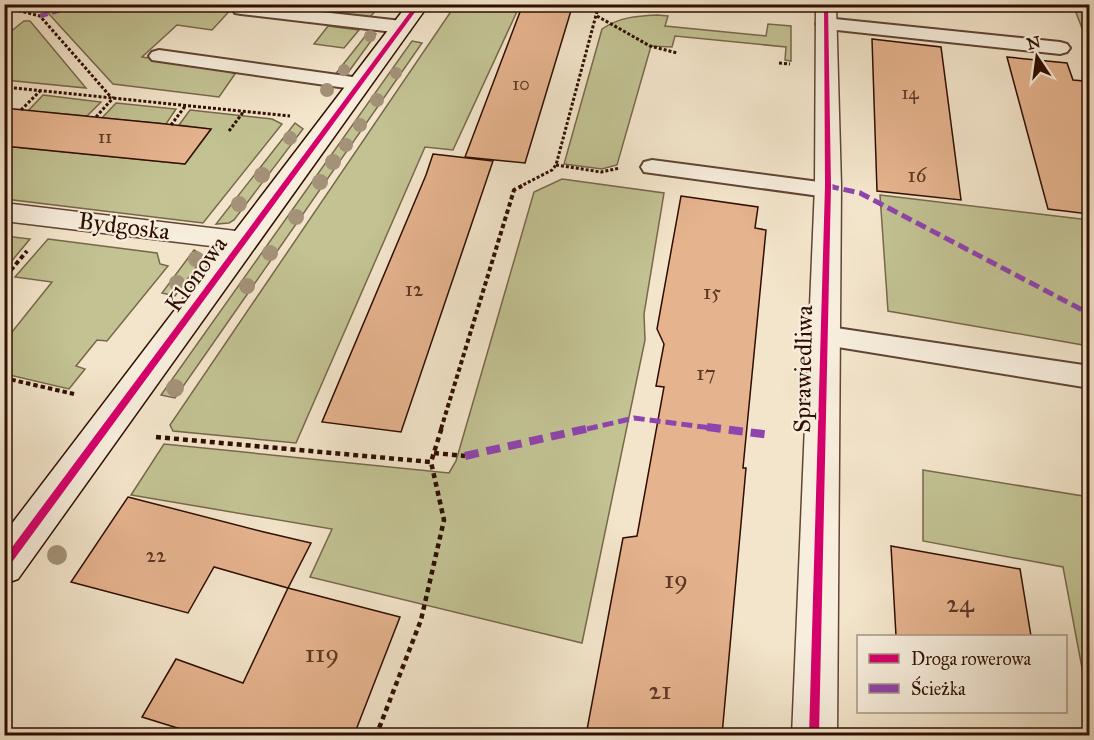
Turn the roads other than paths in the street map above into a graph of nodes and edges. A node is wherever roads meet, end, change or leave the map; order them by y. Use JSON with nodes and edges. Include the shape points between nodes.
{"nodes":[{"id":1,"x":241,"y":9,"type":"dead end"},
{"id":2,"x":826,"y":14,"type":"edge"},
{"id":3,"x":410,"y":16,"type":"edge"},
{"id":4,"x":1060,"y":48,"type":"dead end"},
{"id":5,"x":159,"y":56,"type":"dead end"},
{"id":6,"x":360,"y":84,"type":"junction"},
{"id":7,"x":652,"y":168,"type":"road end"},
{"id":8,"x":827,"y":190,"type":"junction"},
{"id":9,"x":4,"y":212,"type":"edge"},
{"id":10,"x":244,"y":241,"type":"junction"},
{"id":11,"x":823,"y":336,"type":"junction"},
{"id":12,"x":1089,"y":377,"type":"edge"},
{"id":13,"x":4,"y":566,"type":"edge"},
{"id":14,"x":814,"y":735,"type":"edge"}],
"edges":[{"from":1,"to":3,"type":"lane"},
{"from":2,"to":4,"type":"lane","via":[[922,36]]},
{"from":2,"to":8,"type":"street","name":"Sprawiedliwa"},
{"from":3,"to":6,"type":"street","name":"Klonowa"},
{"from":5,"to":6,"type":"lane"},
{"from":6,"to":10,"type":"street","name":"Klonowa"},
{"from":7,"to":8,"type":"lane"},
{"from":8,"to":11,"type":"street","name":"Sprawiedliwa"},
{"from":9,"to":10,"type":"street","name":"Bydgoska"},
{"from":10,"to":13,"type":"street","name":"Klonowa"},
{"from":11,"to":12,"type":"lane"},
{"from":11,"to":14,"type":"street","name":"Sprawiedliwa"}]}
